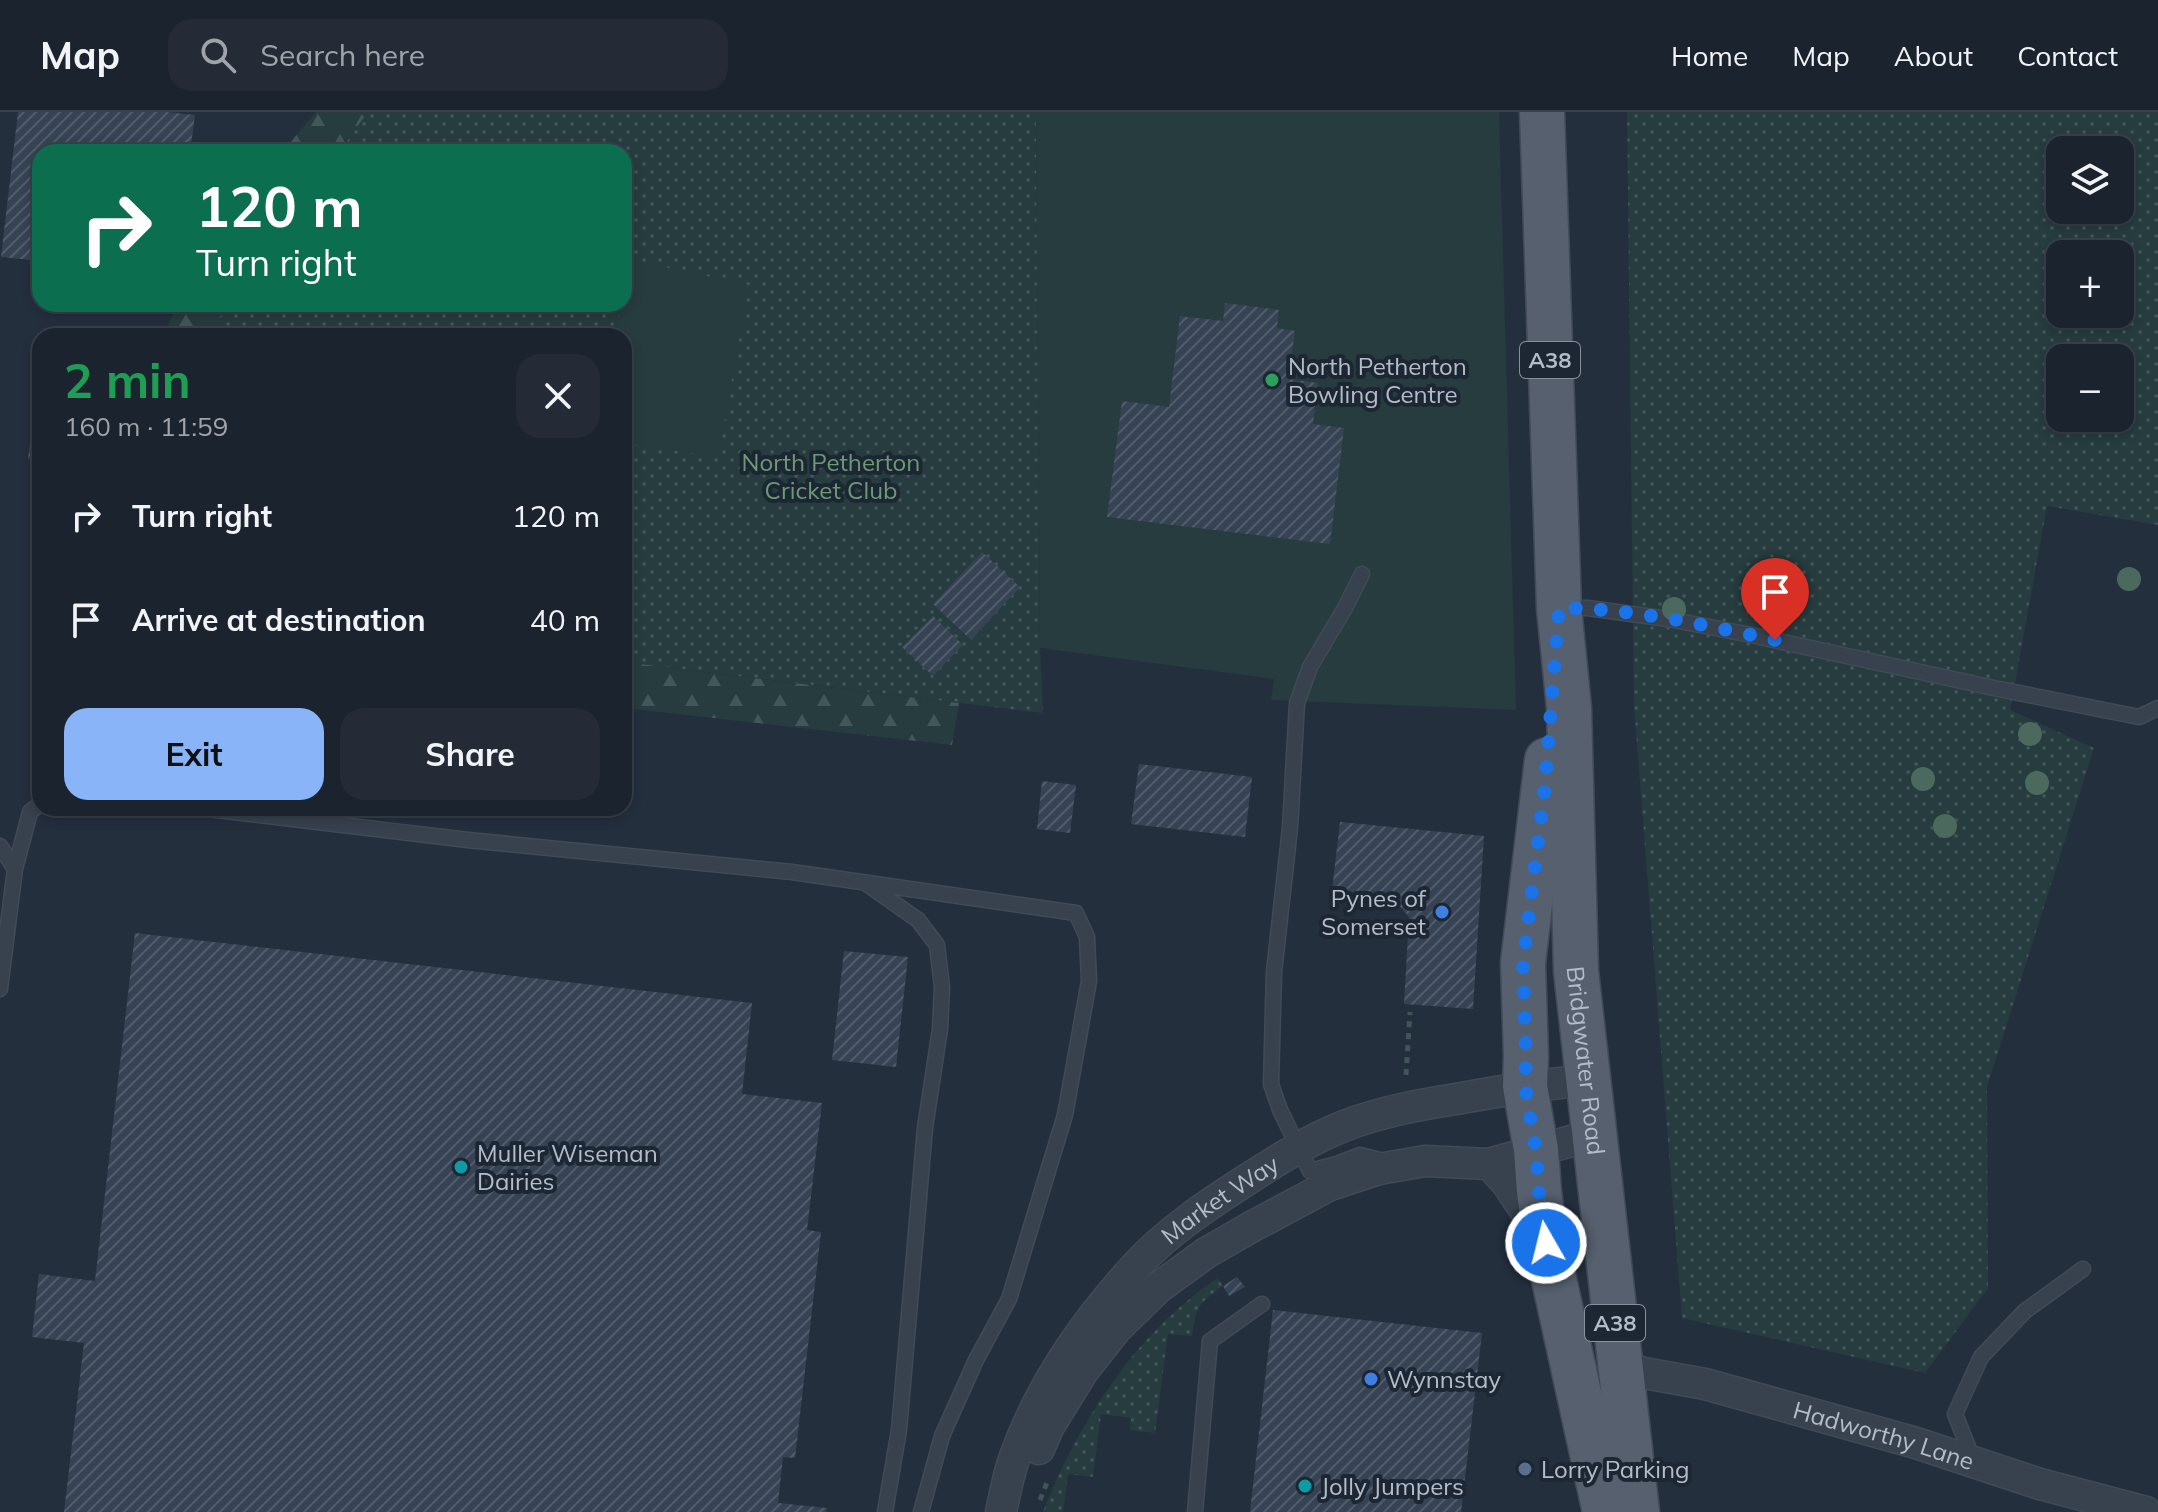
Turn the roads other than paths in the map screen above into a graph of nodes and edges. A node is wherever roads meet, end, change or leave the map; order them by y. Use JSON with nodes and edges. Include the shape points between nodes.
{"nodes":[{"id":1,"x":1542,"y":112,"type":"edge"},
{"id":2,"x":1362,"y":574,"type":"dead end"},
{"id":3,"x":1559,"y":608,"type":"junction"},
{"id":4,"x":2158,"y":708,"type":"edge"},
{"id":5,"x":32,"y":810,"type":"edge"},
{"id":6,"x":267,"y":816,"type":"edge"},
{"id":7,"x":0,"y":846,"type":"edge"},
{"id":8,"x":15,"y":869,"type":"junction"},
{"id":9,"x":863,"y":882,"type":"junction"},
{"id":10,"x":0,"y":989,"type":"edge"},
{"id":11,"x":1588,"y":1080,"type":"junction"},
{"id":12,"x":1525,"y":1086,"type":"junction"},
{"id":13,"x":1593,"y":1135,"type":"junction"},
{"id":14,"x":1298,"y":1147,"type":"junction"},
{"id":15,"x":1536,"y":1150,"type":"junction"},
{"id":16,"x":1412,"y":1163,"type":"junction"},
{"id":17,"x":1489,"y":1164,"type":"junction"},
{"id":18,"x":1546,"y":1243,"type":"junction"},
{"id":19,"x":2083,"y":1269,"type":"dead end"},
{"id":20,"x":1262,"y":1304,"type":"dead end"},
{"id":21,"x":1619,"y":1365,"type":"junction"},
{"id":22,"x":1974,"y":1462,"type":"junction"},
{"id":23,"x":885,"y":1512,"type":"edge"},
{"id":24,"x":921,"y":1512,"type":"edge"},
{"id":25,"x":1001,"y":1512,"type":"edge"},
{"id":26,"x":1009,"y":1512,"type":"edge"},
{"id":27,"x":1195,"y":1512,"type":"edge"},
{"id":28,"x":1605,"y":1512,"type":"edge"},
{"id":29,"x":1637,"y":1512,"type":"edge"},
{"id":30,"x":2146,"y":1512,"type":"edge"}],
"edges":[{"from":1,"to":3,"type":"main road","name":"Bridgwater Road","number":"A38"},
{"from":2,"to":14,"type":"lane","via":[[1310,667],[1297,703],[1274,972],[1271,1084]]},
{"from":3,"to":4,"type":"lane","via":[[1668,619],[2139,717]]},
{"from":3,"to":11,"type":"main road","name":"Bridgwater Road","number":"A38","via":[[1569,708],[1576,971]]},
{"from":3,"to":12,"type":"main road","name":"Bridgwater Road","number":"A38","via":[[1545,786],[1523,963]]},
{"from":5,"to":8,"type":"lane"},
{"from":6,"to":9,"type":"lane"},
{"from":7,"to":8,"type":"lane"},
{"from":8,"to":10,"type":"lane"},
{"from":9,"to":23,"type":"lane","via":[[918,920],[937,945],[942,987],[899,1430]]},
{"from":9,"to":24,"type":"lane","via":[[1076,913],[1087,937],[1089,981],[1065,1115],[1009,1299],[942,1436]]},
{"from":11,"to":12,"type":"street","name":"Market Way"},
{"from":11,"to":13,"type":"main road","name":"Bridgwater Road","number":"A38"},
{"from":12,"to":14,"type":"street","name":"Market Way","via":[[1391,1111]]},
{"from":12,"to":15,"type":"main road","name":"Bridgwater Road","number":"A38"},
{"from":13,"to":15,"type":"street","name":"Market Way"},
{"from":13,"to":21,"type":"main road","name":"Bridgwater Road","number":"A38"},
{"from":14,"to":16,"type":"lane","via":[[1310,1171],[1360,1155]]},
{"from":14,"to":25,"type":"street","name":"Market Way","via":[[1175,1230],[1138,1263],[1087,1324],[1058,1365],[1030,1421],[1013,1461]]},
{"from":15,"to":17,"type":"street","name":"Market Way"},
{"from":15,"to":18,"type":"main road","name":"Bridgwater Road","number":"A38"},
{"from":16,"to":17,"type":"street","name":"Market Way"},
{"from":16,"to":26,"type":"street","name":"Market Way","via":[[1330,1185],[1206,1253],[1158,1288],[1083,1371],[1049,1426]]},
{"from":17,"to":18,"type":"street"},
{"from":18,"to":28,"type":"main road","name":"Bridgwater Road","number":"A38"},
{"from":19,"to":22,"type":"lane","via":[[2025,1311],[1981,1357],[1955,1414]]},
{"from":20,"to":27,"type":"lane","via":[[1210,1341]]},
{"from":21,"to":22,"type":"street","name":"Hadworthy Lane","via":[[1705,1384]]},
{"from":21,"to":29,"type":"main road","name":"Bridgwater Road","number":"A38"},
{"from":22,"to":30,"type":"street","name":"Hadworthy Lane"}]}
